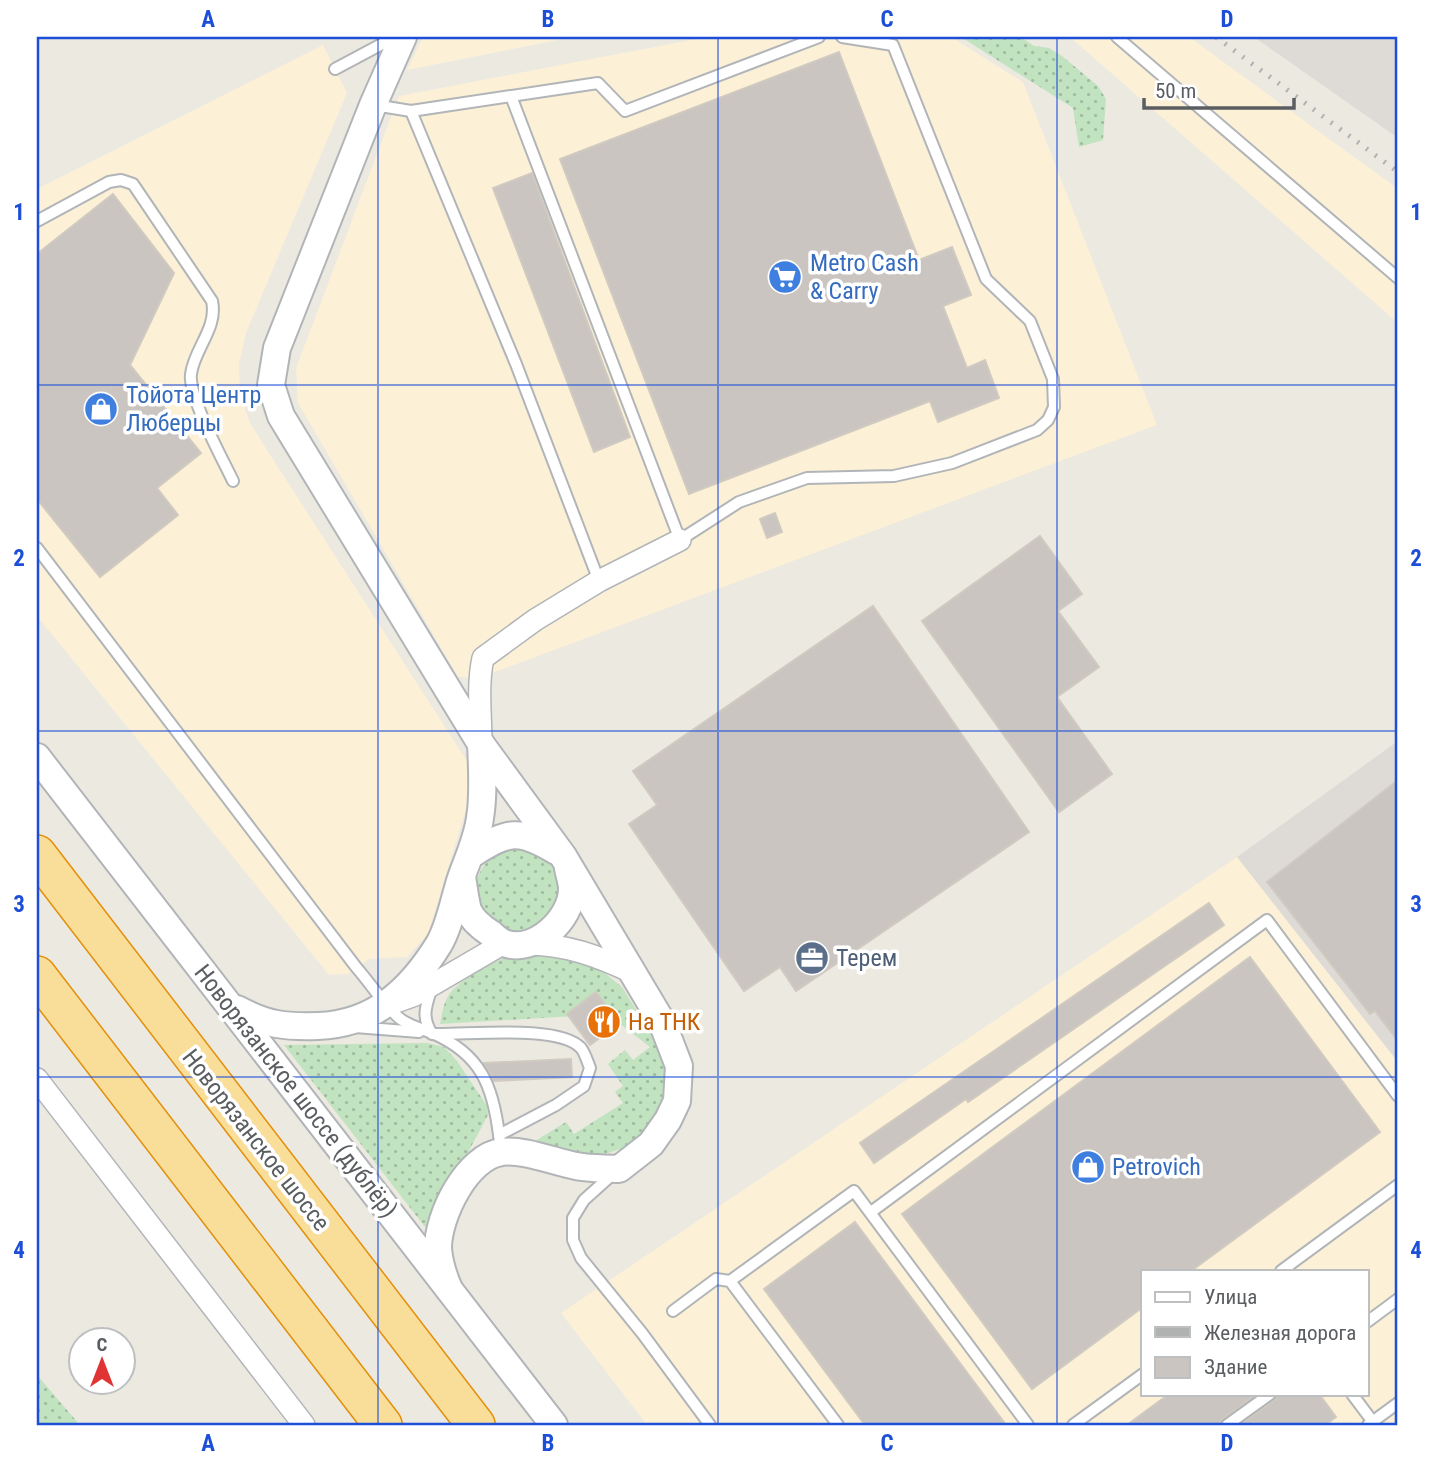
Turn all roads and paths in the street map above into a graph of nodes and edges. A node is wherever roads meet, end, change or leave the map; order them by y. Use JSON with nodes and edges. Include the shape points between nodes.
{"nodes":[{"id":1,"x":395,"y":37,"type":"edge"},
{"id":2,"x":403,"y":37,"type":"edge"},
{"id":3,"x":819,"y":37,"type":"edge"},
{"id":4,"x":842,"y":37,"type":"edge"},
{"id":5,"x":1117,"y":37,"type":"edge"},
{"id":6,"x":335,"y":69,"type":"dead end"},
{"id":7,"x":511,"y":96,"type":"junction"},
{"id":8,"x":373,"y":105,"type":"junction"},
{"id":9,"x":411,"y":111,"type":"junction"},
{"id":10,"x":37,"y":221,"type":"edge"},
{"id":11,"x":1398,"y":278,"type":"edge"},
{"id":12,"x":233,"y":481,"type":"dead end"},
{"id":13,"x":680,"y":540,"type":"junction"},
{"id":14,"x":37,"y":548,"type":"edge"},
{"id":15,"x":599,"y":581,"type":"junction"},
{"id":16,"x":481,"y":744,"type":"junction"},
{"id":17,"x":37,"y":757,"type":"edge"},
{"id":18,"x":37,"y":854,"type":"edge"},
{"id":19,"x":566,"y":861,"type":"junction"},
{"id":20,"x":467,"y":865,"type":"junction"},
{"id":21,"x":515,"y":943,"type":"junction"},
{"id":22,"x":634,"y":973,"type":"junction"},
{"id":23,"x":37,"y":975,"type":"edge"},
{"id":24,"x":432,"y":984,"type":"junction"},
{"id":25,"x":229,"y":1004,"type":"junction"},
{"id":26,"x":388,"y":1004,"type":"junction"},
{"id":27,"x":336,"y":1026,"type":"junction"},
{"id":28,"x":432,"y":1034,"type":"junction"},
{"id":29,"x":37,"y":1079,"type":"edge"},
{"id":30,"x":1398,"y":1096,"type":"edge"},
{"id":31,"x":500,"y":1143,"type":"junction"},
{"id":32,"x":619,"y":1169,"type":"junction"},
{"id":33,"x":1398,"y":1185,"type":"edge"},
{"id":34,"x":871,"y":1212,"type":"junction"},
{"id":35,"x":1282,"y":1270,"type":"edge"},
{"id":36,"x":730,"y":1281,"type":"junction"},
{"id":37,"x":449,"y":1289,"type":"junction"},
{"id":38,"x":1398,"y":1299,"type":"edge"},
{"id":39,"x":673,"y":1311,"type":"dead end"},
{"id":40,"x":1368,"y":1321,"type":"edge"},
{"id":41,"x":1141,"y":1375,"type":"edge"},
{"id":42,"x":1267,"y":1396,"type":"edge"},
{"id":43,"x":1353,"y":1396,"type":"edge"},
{"id":44,"x":1398,"y":1403,"type":"edge"},
{"id":45,"x":1371,"y":1423,"type":"edge"},
{"id":46,"x":304,"y":1425,"type":"edge"},
{"id":47,"x":383,"y":1425,"type":"edge"},
{"id":48,"x":476,"y":1425,"type":"edge"},
{"id":49,"x":554,"y":1425,"type":"edge"},
{"id":50,"x":710,"y":1425,"type":"edge"},
{"id":51,"x":838,"y":1425,"type":"edge"},
{"id":52,"x":1028,"y":1425,"type":"edge"},
{"id":53,"x":1073,"y":1425,"type":"edge"},
{"id":54,"x":1227,"y":1425,"type":"edge"}],
"edges":[{"from":1,"to":6,"type":"lane"},
{"from":2,"to":8,"type":"street"},
{"from":3,"to":7,"type":"lane","via":[[625,111],[598,83]]},
{"from":4,"to":13,"type":"lane","via":[[893,45],[986,279],[1030,321],[1053,379],[1054,407],[1037,430],[952,463],[894,476],[807,478],[740,502]]},
{"from":5,"to":11,"type":"lane"},
{"from":7,"to":9,"type":"lane"},
{"from":7,"to":13,"type":"lane"},
{"from":8,"to":9,"type":"lane"},
{"from":8,"to":16,"type":"street","via":[[277,348],[271,384],[281,416]]},
{"from":9,"to":15,"type":"lane","via":[[516,364]]},
{"from":10,"to":12,"type":"lane","via":[[109,182],[133,184],[212,301],[212,319],[191,373],[192,390]]},
{"from":13,"to":15,"type":"street"},
{"from":14,"to":26,"type":"lane"},
{"from":15,"to":16,"type":"street","via":[[483,658],[479,678]]},
{"from":16,"to":19,"type":"street"},
{"from":16,"to":20,"type":"street","via":[[481,817]]},
{"from":17,"to":25,"type":"street","name":"Новорязанское шоссе (дублёр)"},
{"from":18,"to":48,"type":"highway","name":"Новорязанское шоссе"},
{"from":19,"to":20,"type":"street","via":[[531,837],[517,835],[495,839]]},
{"from":19,"to":21,"type":"street","via":[[572,889],[562,919],[548,934]]},
{"from":19,"to":22,"type":"street"},
{"from":20,"to":21,"type":"street","via":[[469,911],[475,922]]},
{"from":20,"to":26,"type":"street","via":[[440,942]]},
{"from":21,"to":22,"type":"street","via":[[574,948]]},
{"from":21,"to":24,"type":"street"},
{"from":22,"to":32,"type":"street","via":[[672,1045],[679,1066],[677,1101],[651,1144]]},
{"from":23,"to":47,"type":"highway"},
{"from":24,"to":26,"type":"street"},
{"from":24,"to":28,"type":"lane","via":[[425,1022]]},
{"from":25,"to":27,"type":"street","via":[[259,1021],[284,1027]]},
{"from":25,"to":37,"type":"street","name":"Новорязанское шоссе (дублёр)"},
{"from":26,"to":27,"type":"street"},
{"from":26,"to":28,"type":"lane","via":[[410,1026]]},
{"from":27,"to":28,"type":"lane"},
{"from":28,"to":31,"type":"lane","via":[[463,1050],[481,1072],[495,1100]]},
{"from":28,"to":31,"type":"lane","via":[[560,1036],[582,1048],[590,1068],[584,1086]]},
{"from":29,"to":46,"type":"street"},
{"from":30,"to":34,"type":"lane","via":[[1267,919]]},
{"from":31,"to":32,"type":"street","via":[[512,1152],[580,1167]]},
{"from":31,"to":37,"type":"street","via":[[470,1170],[446,1210],[438,1247]]},
{"from":32,"to":50,"type":"lane","via":[[584,1200],[573,1218],[573,1241],[581,1258]]},
{"from":33,"to":35,"type":"lane"},
{"from":34,"to":36,"type":"lane","via":[[854,1191]]},
{"from":34,"to":52,"type":"lane"},
{"from":36,"to":39,"type":"lane","via":[[716,1279]]},
{"from":36,"to":51,"type":"lane"},
{"from":37,"to":49,"type":"street","name":"Новорязанское шоссе (дублёр)"},
{"from":38,"to":40,"type":"lane"},
{"from":41,"to":53,"type":"lane"},
{"from":42,"to":54,"type":"lane"},
{"from":43,"to":45,"type":"lane"},
{"from":44,"to":45,"type":"lane"}]}
